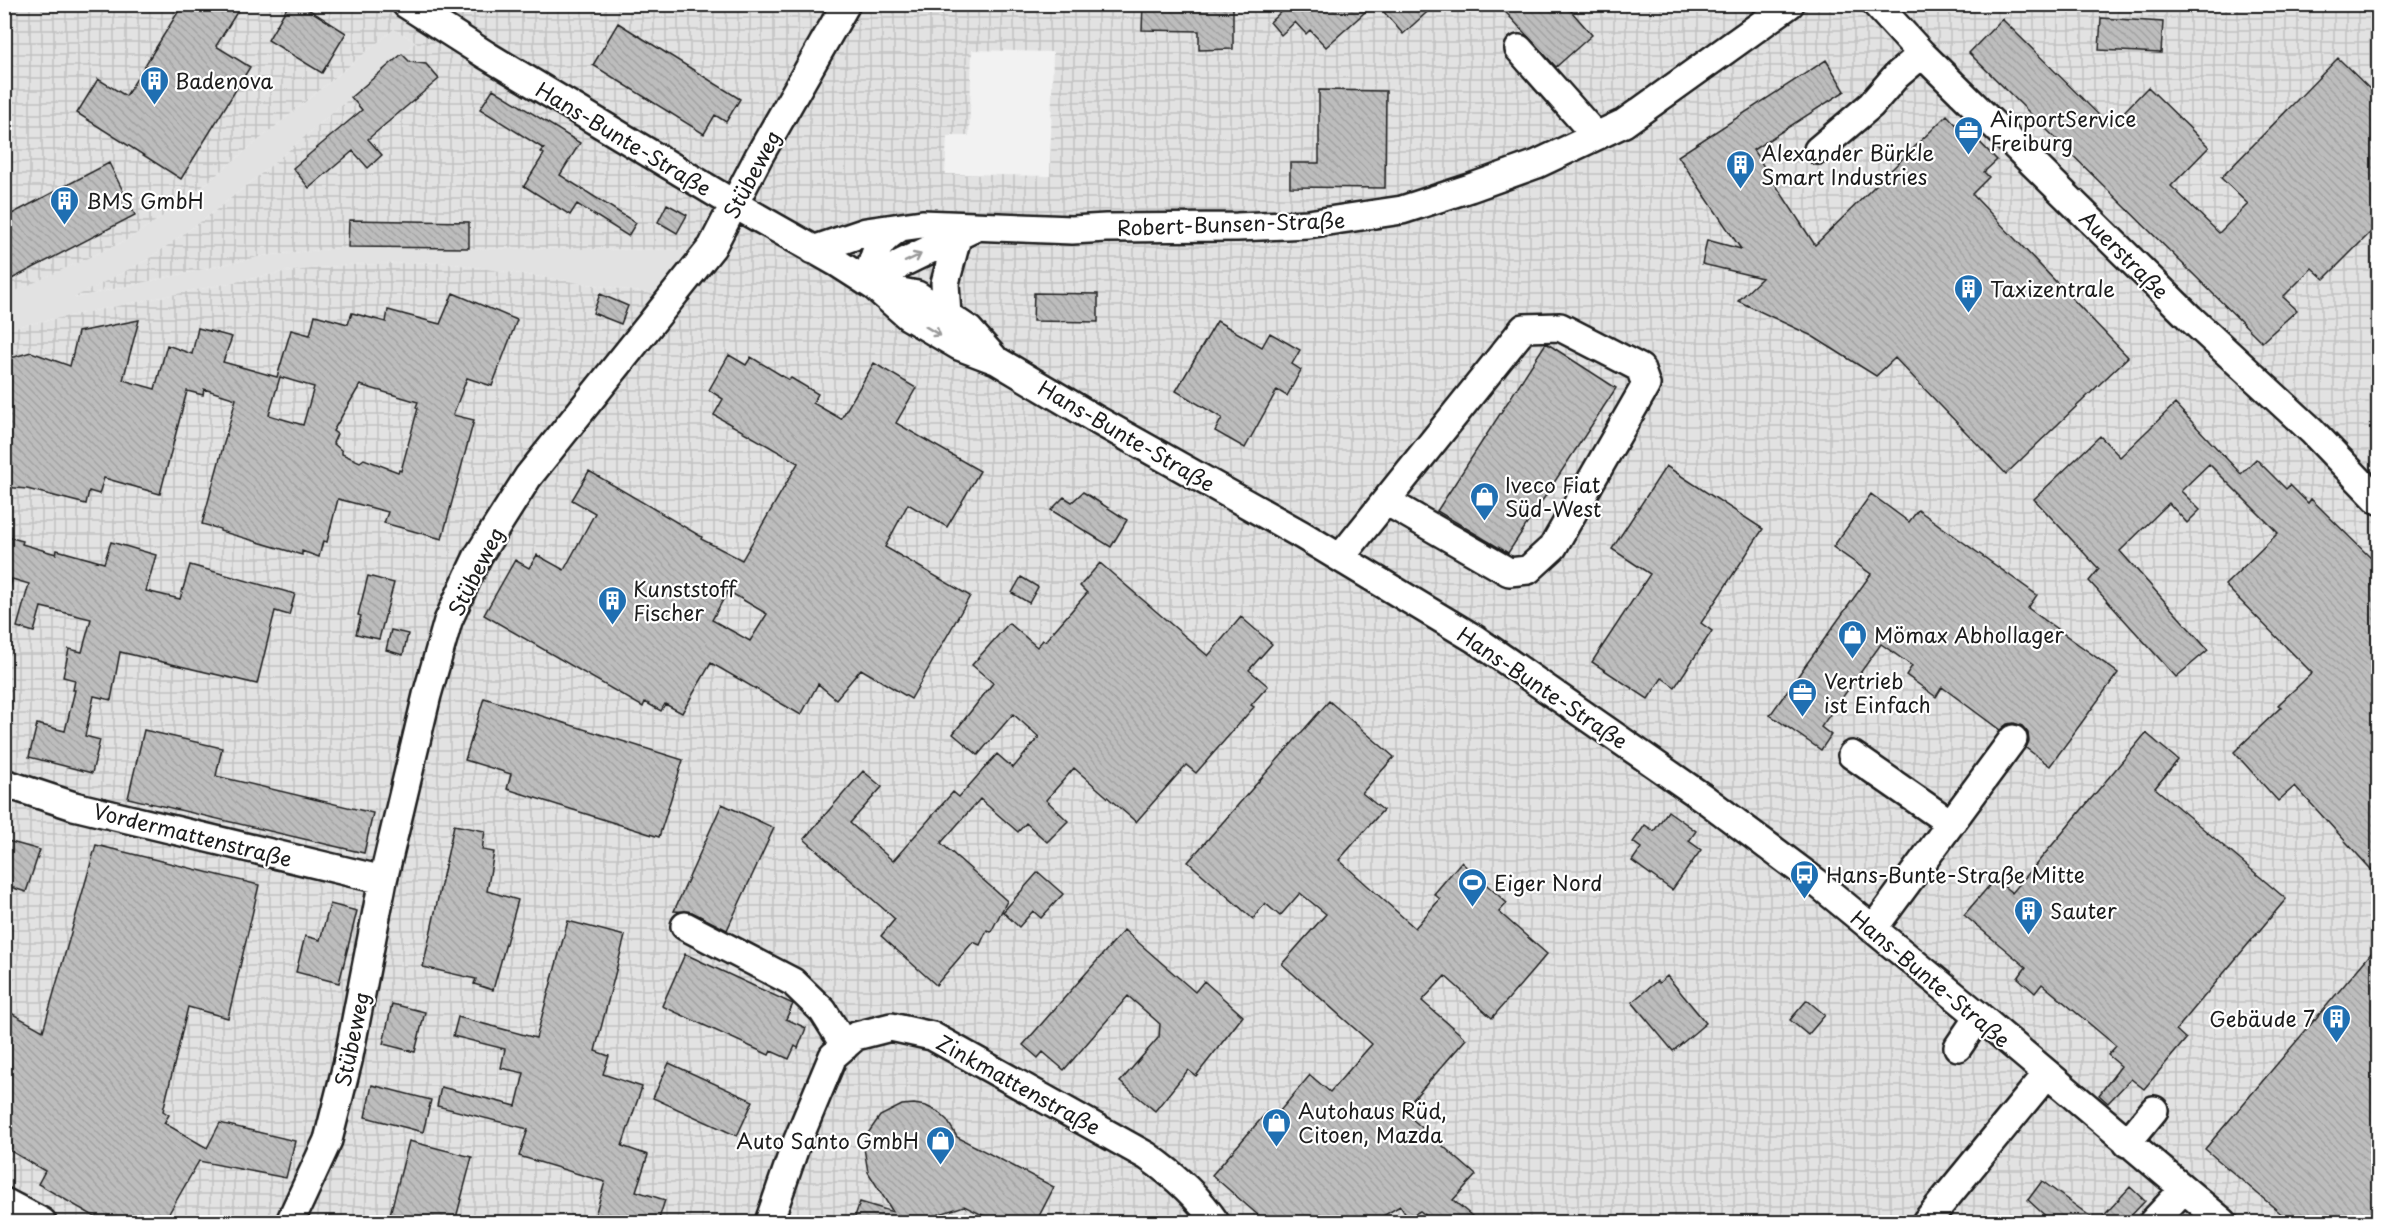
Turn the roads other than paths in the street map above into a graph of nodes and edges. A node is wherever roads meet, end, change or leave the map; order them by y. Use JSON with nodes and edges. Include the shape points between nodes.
{"nodes":[{"id":1,"x":406,"y":4,"type":"edge"},
{"id":2,"x":846,"y":4,"type":"edge"},
{"id":3,"x":1790,"y":4,"type":"edge"},
{"id":4,"x":1876,"y":4,"type":"edge"},
{"id":5,"x":1519,"y":49,"type":"dead end"},
{"id":6,"x":1922,"y":54,"type":"junction"},
{"id":7,"x":1596,"y":136,"type":"junction"},
{"id":8,"x":1818,"y":150,"type":"dead end"},
{"id":9,"x":734,"y":204,"type":"junction"},
{"id":10,"x":901,"y":227,"type":"junction"},
{"id":11,"x":967,"y":232,"type":"junction"},
{"id":12,"x":813,"y":250,"type":"junction"},
{"id":13,"x":871,"y":284,"type":"junction"},
{"id":14,"x":947,"y":316,"type":"junction"},
{"id":15,"x":996,"y":360,"type":"junction"},
{"id":16,"x":2379,"y":500,"type":"edge"},
{"id":17,"x":1386,"y":501,"type":"junction"},
{"id":18,"x":1340,"y":558,"type":"junction"},
{"id":19,"x":2013,"y":739,"type":"dead end"},
{"id":20,"x":1852,"y":755,"type":"dead end"},
{"id":21,"x":4,"y":783,"type":"edge"},
{"id":22,"x":1950,"y":823,"type":"junction"},
{"id":23,"x":383,"y":880,"type":"junction"},
{"id":24,"x":686,"y":926,"type":"dead end"},
{"id":25,"x":1873,"y":929,"type":"junction"},
{"id":26,"x":1979,"y":1016,"type":"junction"},
{"id":27,"x":845,"y":1047,"type":"junction"},
{"id":28,"x":1958,"y":1047,"type":"dead end"},
{"id":29,"x":2048,"y":1074,"type":"junction"},
{"id":30,"x":2154,"y":1110,"type":"dead end"},
{"id":31,"x":2127,"y":1143,"type":"junction"},
{"id":32,"x":2184,"y":1189,"type":"junction"},
{"id":33,"x":4,"y":1202,"type":"edge"},
{"id":34,"x":42,"y":1222,"type":"edge"},
{"id":35,"x":290,"y":1222,"type":"edge"},
{"id":36,"x":769,"y":1222,"type":"edge"},
{"id":37,"x":1215,"y":1222,"type":"edge"},
{"id":38,"x":1926,"y":1222,"type":"edge"},
{"id":39,"x":2153,"y":1222,"type":"edge"},
{"id":40,"x":2223,"y":1222,"type":"edge"}],
"edges":[{"from":1,"to":9,"type":"street","name":"Hans-Bunte-Straße"},
{"from":2,"to":9,"type":"street","name":"Stübeweg"},
{"from":3,"to":7,"type":"street","name":"Robert-Bunsen-Straße","via":[[1624,123]]},
{"from":4,"to":6,"type":"street","name":"Auerstraße"},
{"from":5,"to":7,"type":"street"},
{"from":6,"to":8,"type":"street"},
{"from":6,"to":16,"type":"street","name":"Auerstraße"},
{"from":7,"to":11,"type":"street","name":"Robert-Bunsen-Straße","via":[[1537,164],[1470,188],[1402,210],[1354,218],[1308,224]]},
{"from":9,"to":12,"type":"street","name":"Hans-Bunte-Straße"},
{"from":9,"to":23,"type":"street","name":"Stübeweg","via":[[712,247],[528,477],[478,556],[448,621]]},
{"from":10,"to":11,"type":"street","name":"Robert-Bunsen-Straße","via":[[922,225]]},
{"from":10,"to":12,"type":"street","name":"Robert-Bunsen-Straße","via":[[866,232]]},
{"from":10,"to":13,"type":"street","via":[[885,237],[876,250]]},
{"from":13,"to":11,"type":"street","name":"Robert-Bunsen-Straße","one_way":true,"via":[[900,264]]},
{"from":11,"to":14,"type":"street","via":[[945,283]]},
{"from":12,"to":13,"type":"street","name":"Hans-Bunte-Straße"},
{"from":13,"to":14,"type":"street","name":"Hans-Bunte-Straße","via":[[917,295]]},
{"from":13,"to":15,"type":"street","name":"Hans-Bunte-Straße","one_way":true,"via":[[918,322],[959,346]]},
{"from":14,"to":15,"type":"street","name":"Hans-Bunte-Straße","via":[[969,330]]},
{"from":15,"to":18,"type":"street","name":"Hans-Bunte-Straße"},
{"from":17,"to":17,"type":"street","via":[[1509,572],[1528,570],[1553,547],[1646,385],[1640,369],[1560,327],[1524,328]]},
{"from":17,"to":18,"type":"street"},
{"from":18,"to":25,"type":"street","name":"Hans-Bunte-Straße","via":[[1539,682],[1739,823]]},
{"from":19,"to":22,"type":"street"},
{"from":20,"to":22,"type":"street"},
{"from":21,"to":23,"type":"street","name":"Vordermattenstraße","via":[[74,806]]},
{"from":22,"to":25,"type":"street"},
{"from":23,"to":35,"type":"street","name":"Stübeweg","via":[[348,1060],[328,1140]]},
{"from":24,"to":27,"type":"street","via":[[793,982],[823,1011]]},
{"from":25,"to":26,"type":"street","name":"Hans-Bunte-Straße"},
{"from":26,"to":28,"type":"street"},
{"from":26,"to":29,"type":"street","name":"Hans-Bunte-Straße"},
{"from":27,"to":36,"type":"street","name":"Zinkmattenstraße","via":[[833,1056]]},
{"from":27,"to":37,"type":"street","name":"Zinkmattenstraße","via":[[856,1036],[891,1027],[932,1036],[1147,1156],[1175,1176]]},
{"from":29,"to":31,"type":"street","name":"Hans-Bunte-Straße"},
{"from":29,"to":38,"type":"street"},
{"from":30,"to":31,"type":"street"},
{"from":31,"to":32,"type":"street","name":"Hans-Bunte-Straße"},
{"from":32,"to":39,"type":"street"},
{"from":32,"to":40,"type":"street","name":"Hans-Bunte-Straße"},
{"from":33,"to":34,"type":"street"}]}
